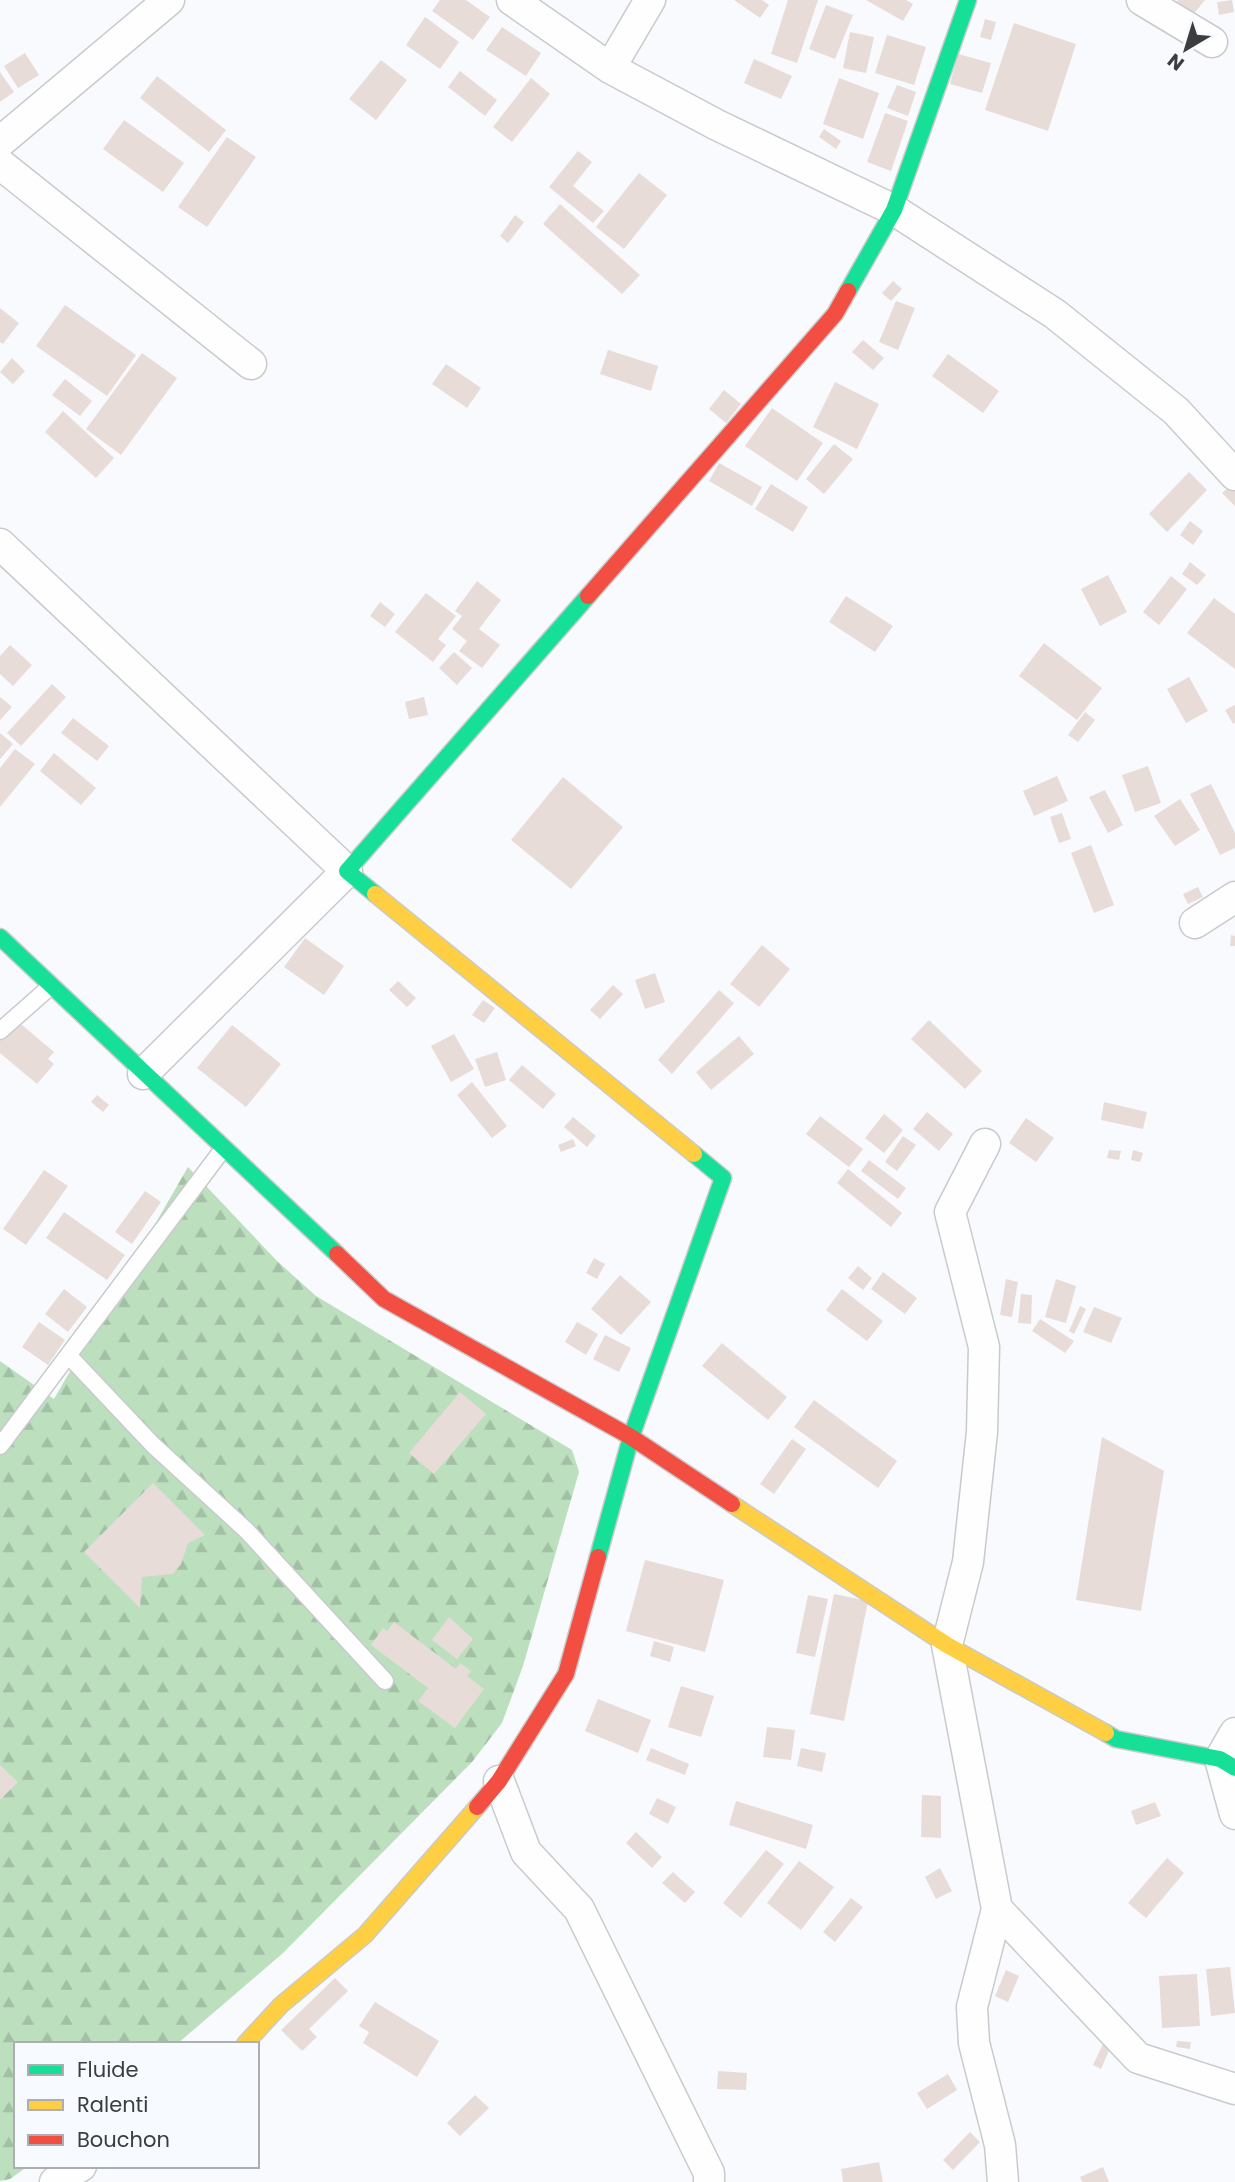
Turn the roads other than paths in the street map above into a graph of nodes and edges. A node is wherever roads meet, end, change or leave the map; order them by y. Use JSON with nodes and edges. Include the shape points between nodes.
{"nodes":[{"id":1,"x":169,"y":0,"type":"edge"},
{"id":2,"x":512,"y":0,"type":"edge"},
{"id":3,"x":650,"y":0,"type":"edge"},
{"id":4,"x":968,"y":0,"type":"edge"},
{"id":5,"x":1142,"y":0,"type":"edge"},
{"id":6,"x":1212,"y":43,"type":"dead end"},
{"id":7,"x":610,"y":68,"type":"junction"},
{"id":8,"x":0,"y":142,"type":"edge"},
{"id":9,"x":0,"y":164,"type":"edge"},
{"id":10,"x":894,"y":210,"type":"junction"},
{"id":11,"x":251,"y":364,"type":"dead end"},
{"id":12,"x":1233,"y":465,"type":"edge"},
{"id":13,"x":0,"y":544,"type":"edge"},
{"id":14,"x":347,"y":871,"type":"junction"},
{"id":15,"x":1235,"y":897,"type":"edge"},
{"id":16,"x":1195,"y":923,"type":"dead end"},
{"id":17,"x":0,"y":937,"type":"edge"},
{"id":18,"x":51,"y":986,"type":"junction"},
{"id":19,"x":0,"y":1031,"type":"edge"},
{"id":20,"x":143,"y":1074,"type":"junction"},
{"id":21,"x":985,"y":1144,"type":"dead end"},
{"id":22,"x":223,"y":1149,"type":"junction"},
{"id":23,"x":69,"y":1356,"type":"junction"},
{"id":24,"x":631,"y":1437,"type":"junction"},
{"id":25,"x":0,"y":1446,"type":"edge"},
{"id":26,"x":947,"y":1645,"type":"junction"},
{"id":27,"x":385,"y":1681,"type":"dead end"},
{"id":28,"x":1235,"y":1733,"type":"edge"},
{"id":29,"x":1228,"y":1763,"type":"edge"},
{"id":30,"x":499,"y":1781,"type":"junction"},
{"id":31,"x":1235,"y":1814,"type":"edge"},
{"id":32,"x":997,"y":1909,"type":"junction"},
{"id":33,"x":247,"y":2042,"type":"edge"},
{"id":34,"x":1235,"y":2089,"type":"edge"},
{"id":35,"x":78,"y":2168,"type":"edge"},
{"id":36,"x":55,"y":2182,"type":"edge"},
{"id":37,"x":709,"y":2182,"type":"edge"},
{"id":38,"x":1003,"y":2182,"type":"edge"}],
"edges":[{"from":1,"to":8,"type":"street"},
{"from":2,"to":7,"type":"street"},
{"from":3,"to":7,"type":"street"},
{"from":4,"to":10,"type":"street"},
{"from":5,"to":6,"type":"street"},
{"from":7,"to":10,"type":"street"},
{"from":9,"to":11,"type":"street"},
{"from":10,"to":12,"type":"street","via":[[1055,314],[1176,411]]},
{"from":10,"to":14,"type":"street","via":[[835,314]]},
{"from":13,"to":14,"type":"street"},
{"from":14,"to":20,"type":"street"},
{"from":14,"to":24,"type":"street","via":[[723,1178]]},
{"from":15,"to":16,"type":"street"},
{"from":17,"to":18,"type":"street"},
{"from":18,"to":19,"type":"lane"},
{"from":18,"to":20,"type":"street"},
{"from":20,"to":22,"type":"street"},
{"from":21,"to":26,"type":"street","via":[[950,1212],[984,1348],[982,1432],[968,1562]]},
{"from":22,"to":23,"type":"lane"},
{"from":22,"to":24,"type":"street","via":[[384,1299]]},
{"from":23,"to":25,"type":"lane"},
{"from":23,"to":27,"type":"lane","via":[[153,1445],[247,1531]]},
{"from":24,"to":26,"type":"street"},
{"from":24,"to":30,"type":"street","via":[[566,1674]]},
{"from":26,"to":29,"type":"street","via":[[1116,1739]]},
{"from":26,"to":32,"type":"street"},
{"from":28,"to":29,"type":"street"},
{"from":29,"to":31,"type":"street"},
{"from":30,"to":33,"type":"street","via":[[365,1935],[281,2005]]},
{"from":30,"to":37,"type":"street","via":[[526,1852],[579,1909],[709,2173]]},
{"from":32,"to":34,"type":"street","via":[[1138,2058]]},
{"from":32,"to":38,"type":"street","via":[[972,2007],[974,2043],[1000,2145]]},
{"from":35,"to":36,"type":"street"}]}
